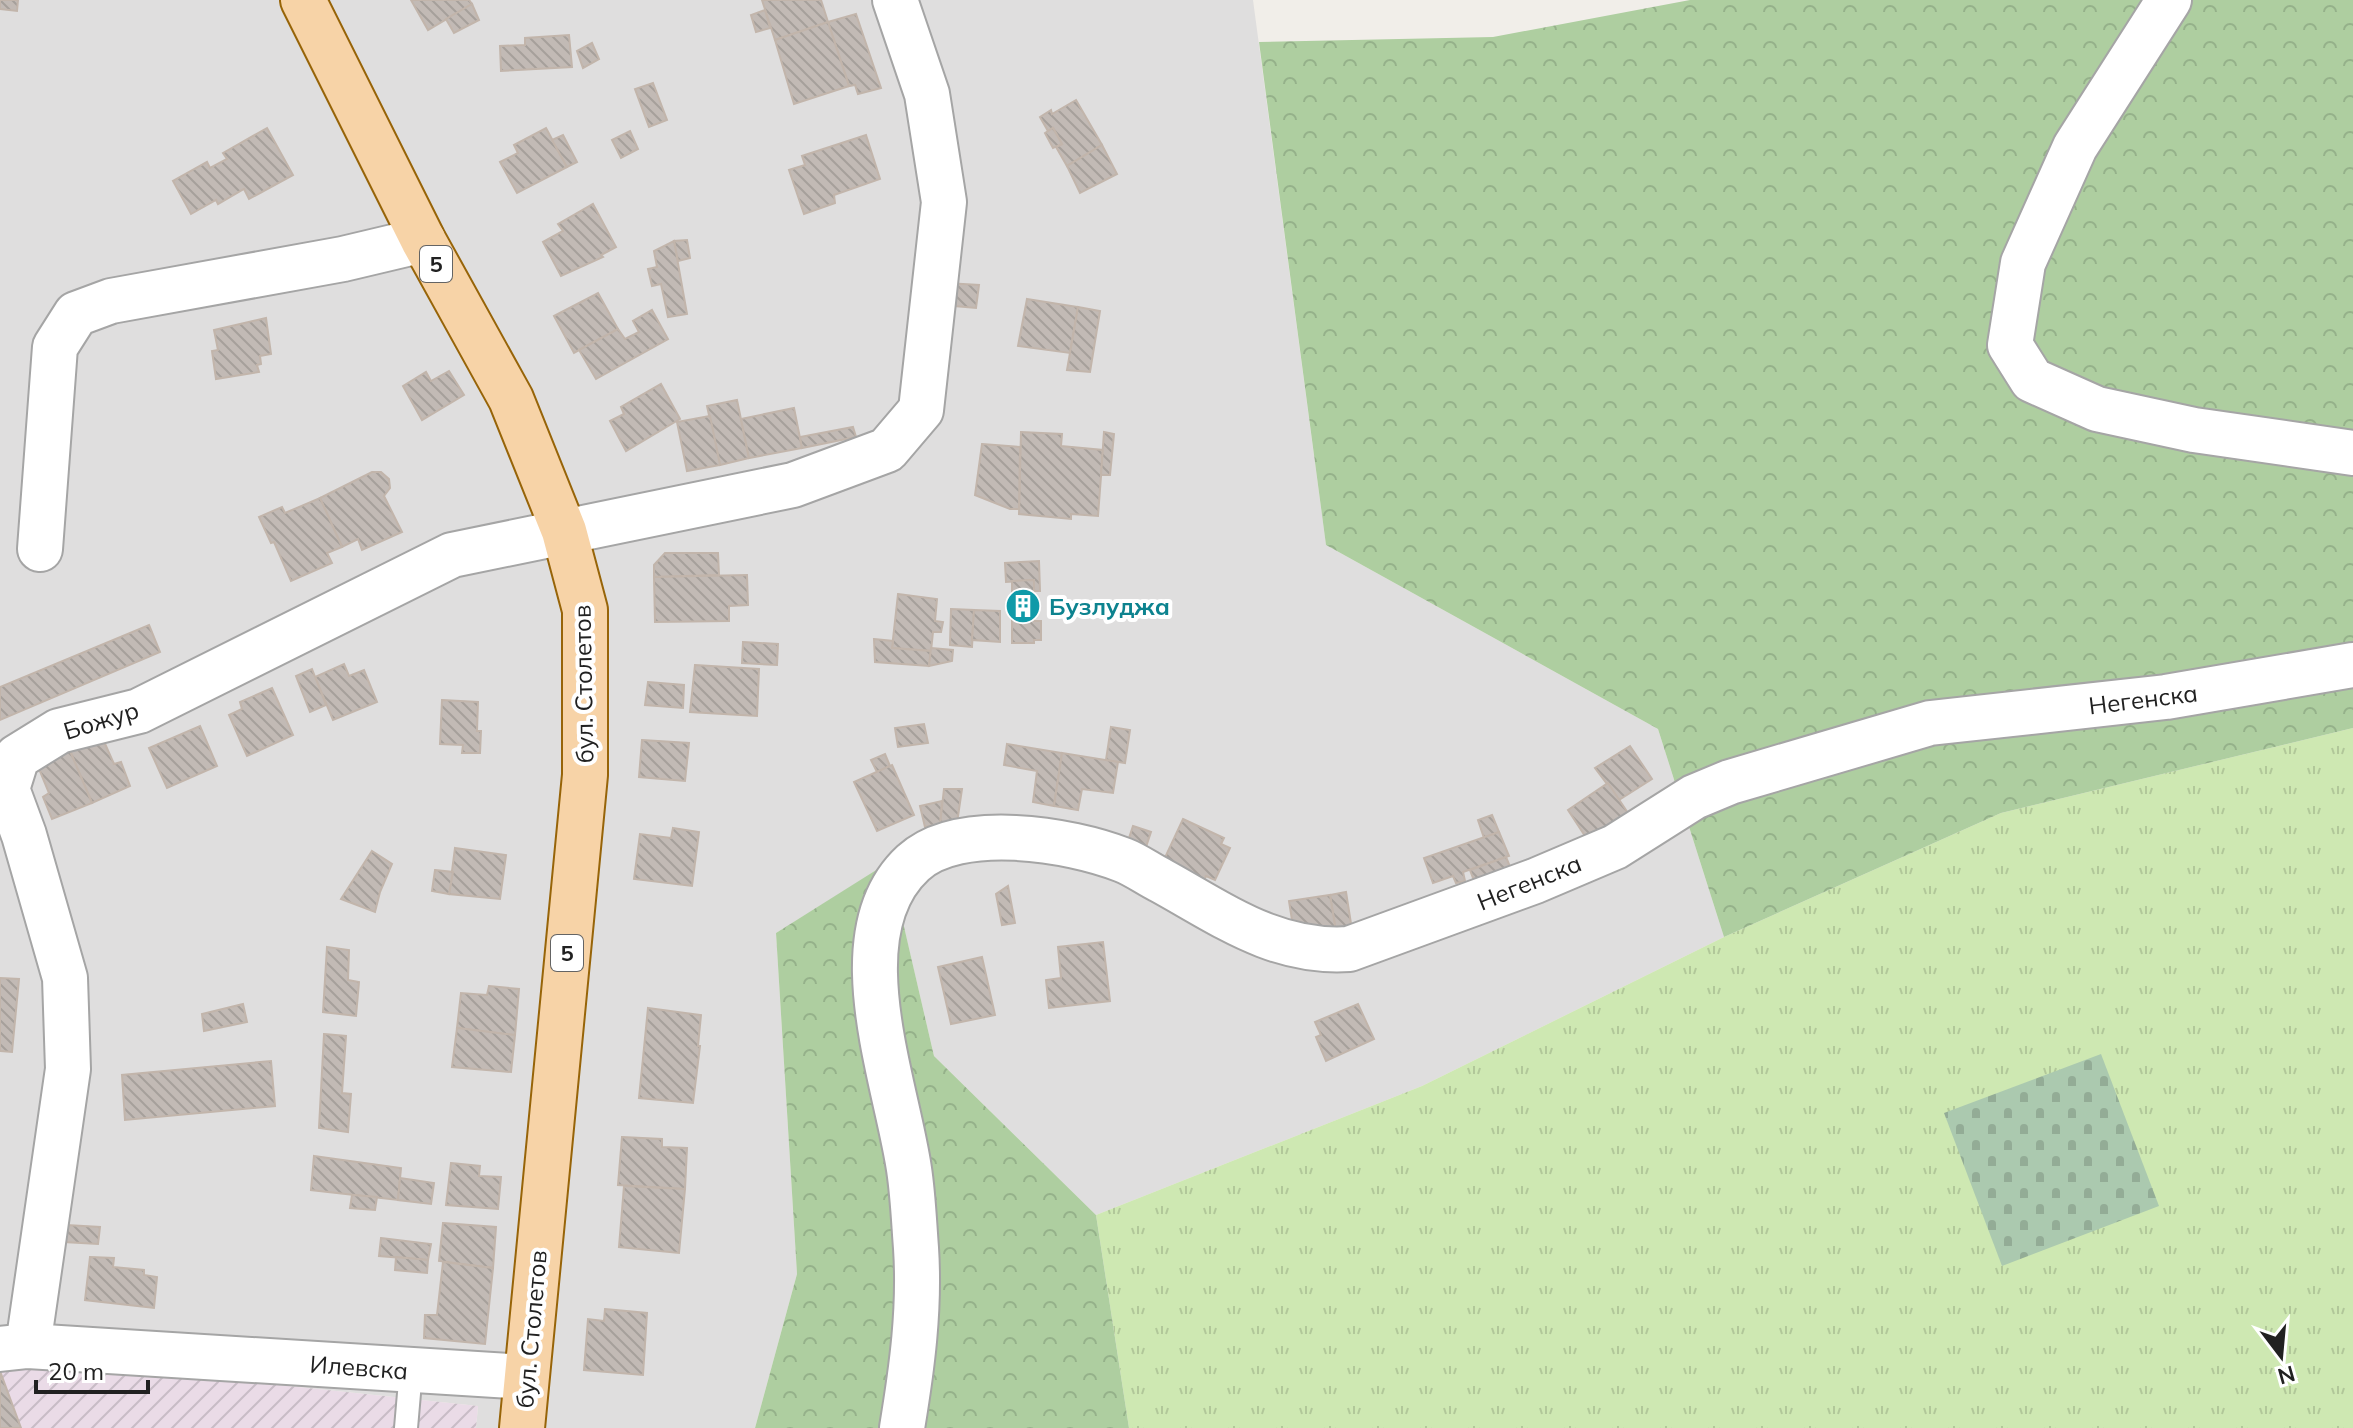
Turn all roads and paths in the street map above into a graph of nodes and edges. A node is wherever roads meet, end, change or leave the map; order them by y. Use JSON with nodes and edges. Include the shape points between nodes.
{"nodes":[{"id":1,"x":303,"y":0,"type":"edge"},
{"id":2,"x":895,"y":0,"type":"edge"},
{"id":3,"x":2169,"y":0,"type":"edge"},
{"id":4,"x":423,"y":240,"type":"junction"},
{"id":5,"x":2353,"y":453,"type":"edge"},
{"id":6,"x":564,"y":531,"type":"junction"},
{"id":7,"x":40,"y":549,"type":"dead end"},
{"id":8,"x":2353,"y":665,"type":"edge"},
{"id":9,"x":14,"y":1347,"type":"edge"},
{"id":10,"x":411,"y":1370,"type":"junction"},
{"id":11,"x":526,"y":1377,"type":"junction"},
{"id":12,"x":406,"y":1428,"type":"edge"},
{"id":13,"x":522,"y":1428,"type":"edge"},
{"id":14,"x":902,"y":1428,"type":"edge"}],
"edges":[{"from":1,"to":4,"type":"main road","name":"бул. Столетов","number":"5"},
{"from":2,"to":6,"type":"street","via":[[927,94],[944,202],[921,410],[887,450],[793,485]]},
{"from":3,"to":5,"type":"street","via":[[2075,147],[2023,263],[2010,345],[2032,380],[2097,409],[2194,430]]},
{"from":4,"to":6,"type":"main road","name":"бул. Столетов","number":"5","via":[[511,399]]},
{"from":4,"to":7,"type":"street","via":[[111,301],[76,314],[55,347]]},
{"from":6,"to":9,"type":"street","name":"Божур","via":[[452,555],[139,711],[59,731],[17,757],[7,789],[65,978],[68,1069]]},
{"from":6,"to":11,"type":"main road","name":"бул. Столетов","number":"5","via":[[585,610],[585,775]]},
{"from":8,"to":14,"type":"street","name":"Негенска","via":[[2166,697],[1930,723],[1730,782],[1694,797],[1615,847],[1349,949],[1323,951],[1274,941],[1124,860],[1093,851],[1032,839],[980,839],[945,845],[917,859],[897,878],[884,903],[873,967],[909,1171],[916,1252],[913,1366]]},
{"from":9,"to":10,"type":"street","name":"Илевска"},
{"from":10,"to":11,"type":"street","name":"Илевска"},
{"from":10,"to":12,"type":"lane"},
{"from":11,"to":13,"type":"main road","name":"бул. Столетов","number":"5"}]}
